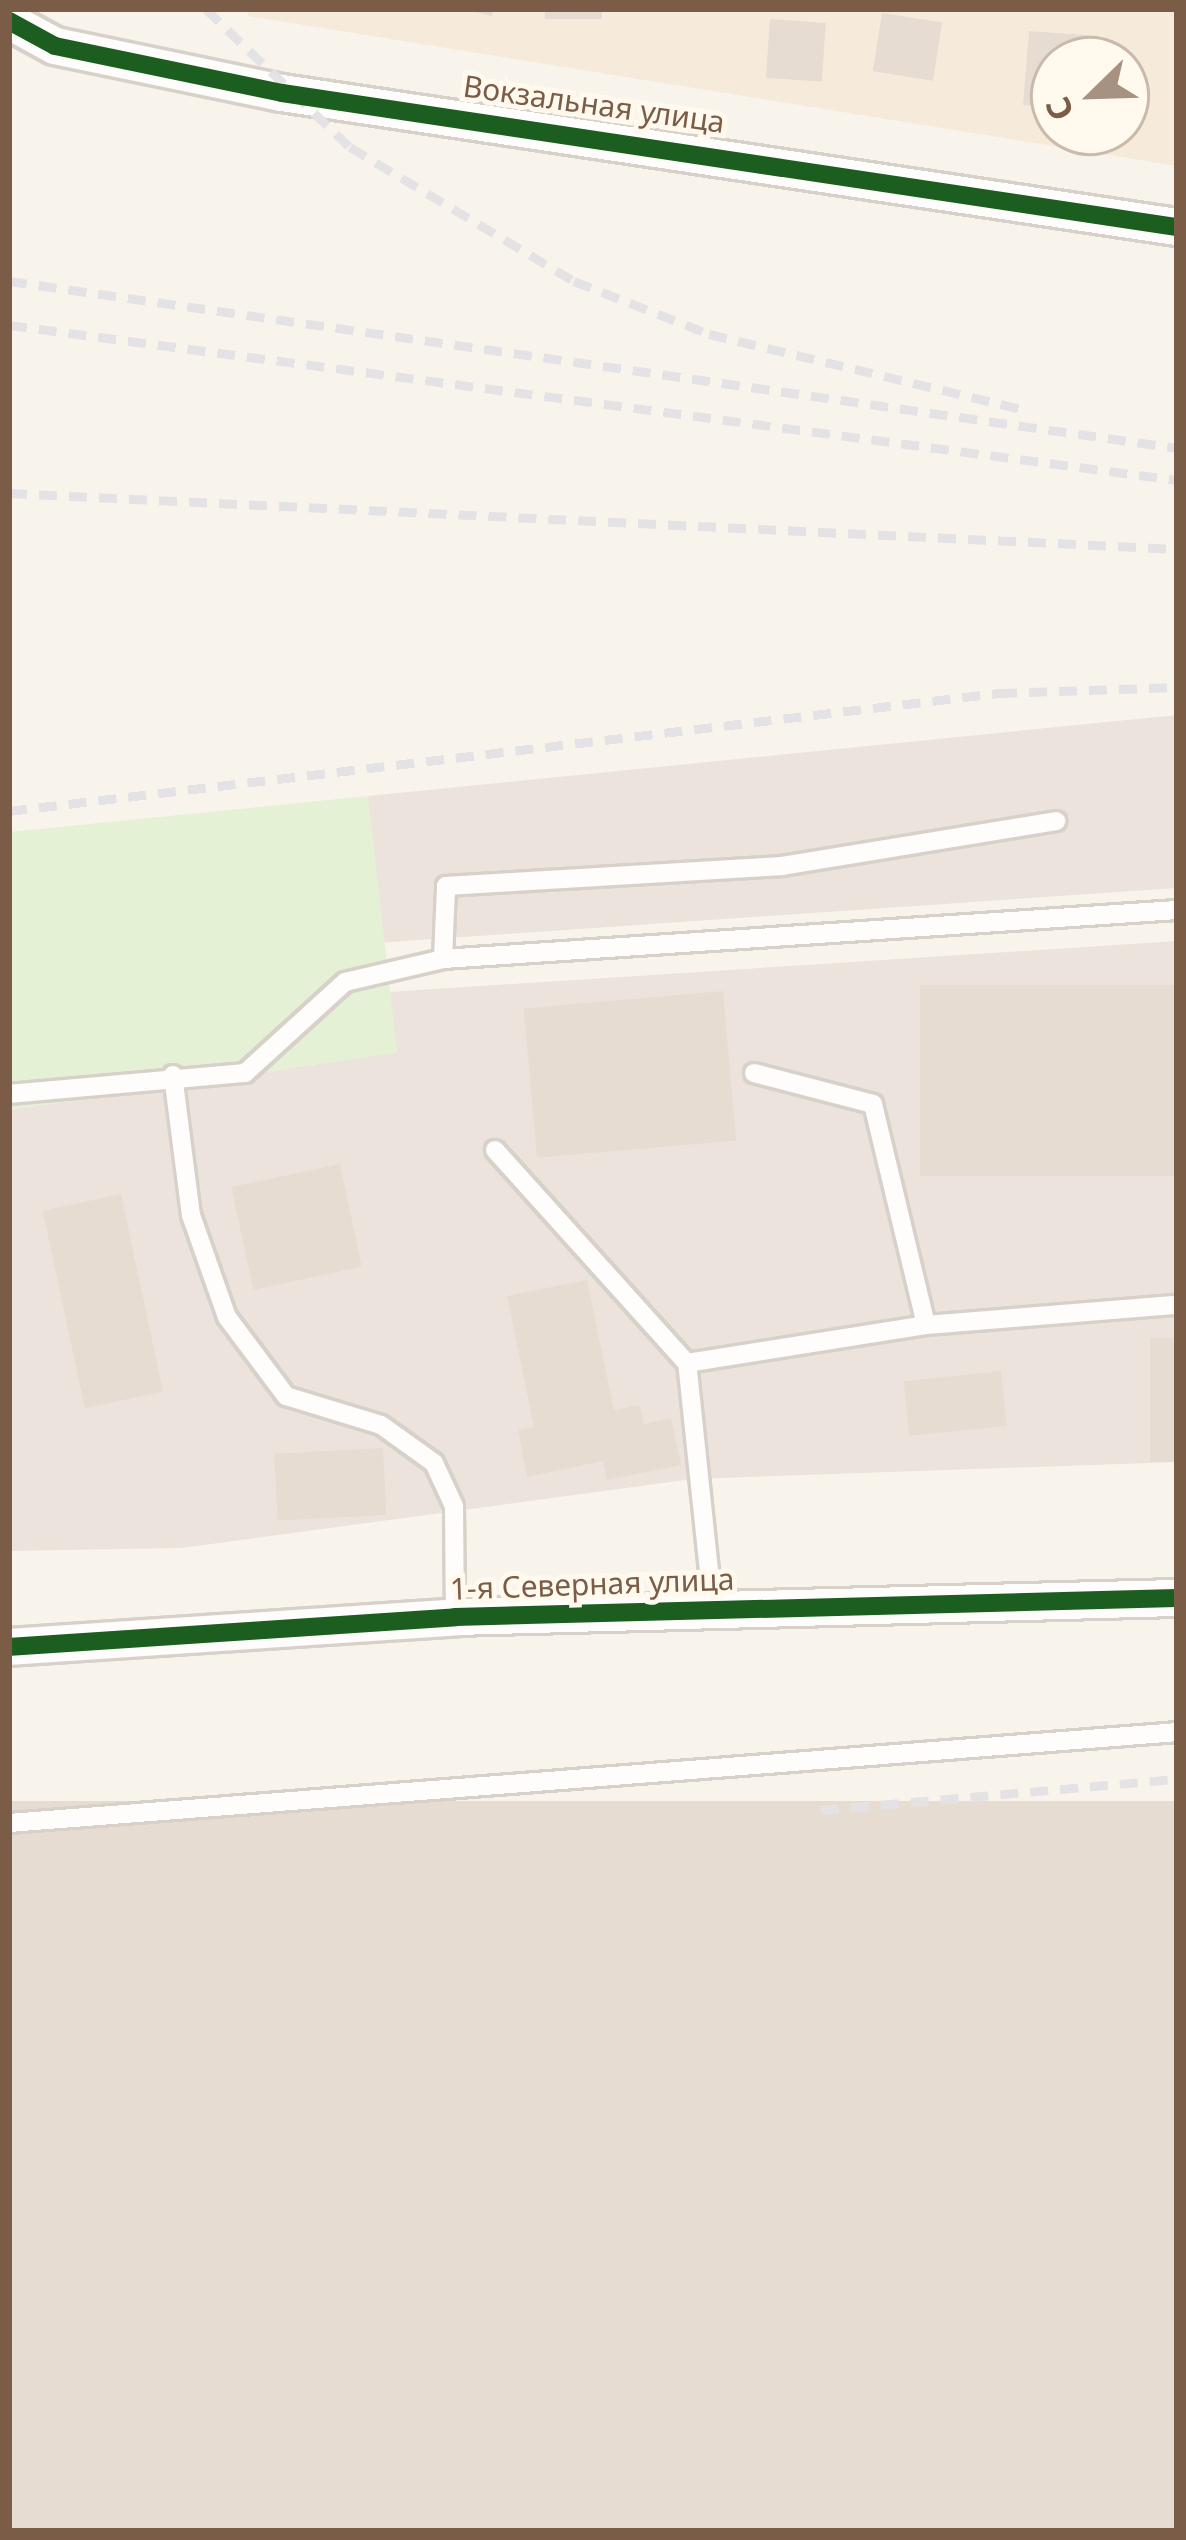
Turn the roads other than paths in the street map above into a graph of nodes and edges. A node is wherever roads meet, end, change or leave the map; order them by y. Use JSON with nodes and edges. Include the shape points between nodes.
{"nodes":[{"id":1,"x":9,"y":21,"type":"edge"},
{"id":2,"x":1177,"y":227,"type":"edge"},
{"id":3,"x":1056,"y":821,"type":"dead end"},
{"id":4,"x":1177,"y":910,"type":"edge"},
{"id":5,"x":443,"y":959,"type":"junction"},
{"id":6,"x":754,"y":1073,"type":"dead end"},
{"id":7,"x":173,"y":1075,"type":"junction"},
{"id":8,"x":9,"y":1094,"type":"edge"},
{"id":9,"x":495,"y":1150,"type":"dead end"},
{"id":10,"x":1177,"y":1306,"type":"edge"},
{"id":11,"x":926,"y":1325,"type":"junction"},
{"id":12,"x":687,"y":1363,"type":"junction"},
{"id":13,"x":1177,"y":1598,"type":"edge"},
{"id":14,"x":713,"y":1609,"type":"junction"},
{"id":15,"x":455,"y":1618,"type":"junction"},
{"id":16,"x":9,"y":1647,"type":"edge"},
{"id":17,"x":1177,"y":1732,"type":"edge"},
{"id":18,"x":9,"y":1823,"type":"edge"}],
"edges":[{"from":1,"to":2,"type":"street","name":"Вокзальная улица","via":[[55,46],[282,93]]},
{"from":3,"to":5,"type":"lane","via":[[782,866],[446,886]]},
{"from":4,"to":5,"type":"lane"},
{"from":5,"to":7,"type":"lane","via":[[346,982],[245,1073]]},
{"from":6,"to":11,"type":"lane","via":[[873,1104]]},
{"from":7,"to":8,"type":"lane"},
{"from":7,"to":15,"type":"lane","via":[[190,1215],[227,1317],[286,1396],[381,1425],[434,1463],[454,1506]]},
{"from":9,"to":12,"type":"lane"},
{"from":10,"to":11,"type":"lane"},
{"from":11,"to":12,"type":"lane"},
{"from":12,"to":14,"type":"lane"},
{"from":13,"to":14,"type":"street","name":"1-я Северная улица"},
{"from":14,"to":15,"type":"street","name":"1-я Северная улица"},
{"from":15,"to":16,"type":"street","name":"1-я Северная улица"},
{"from":17,"to":18,"type":"lane"}]}
